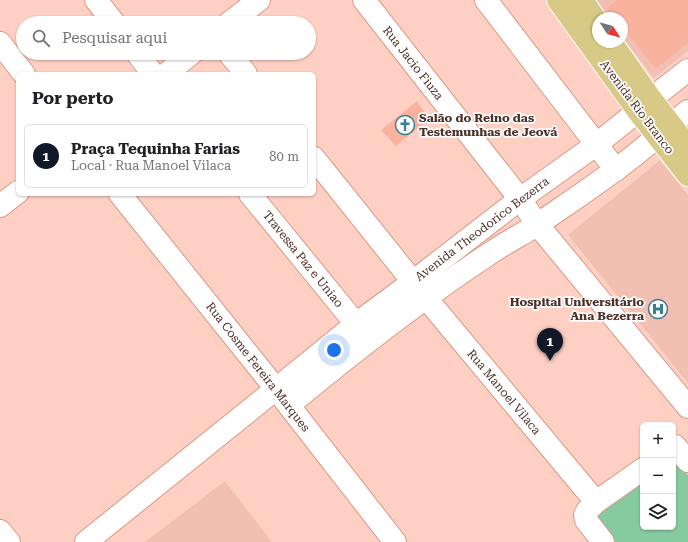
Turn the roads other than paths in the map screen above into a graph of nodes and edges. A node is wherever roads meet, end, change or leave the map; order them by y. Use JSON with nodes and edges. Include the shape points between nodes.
{"nodes":[{"id":1,"x":96,"y":0,"type":"edge"},
{"id":2,"x":259,"y":0,"type":"edge"},
{"id":3,"x":364,"y":0,"type":"edge"},
{"id":4,"x":486,"y":0,"type":"edge"},
{"id":5,"x":558,"y":0,"type":"edge"},
{"id":6,"x":582,"y":0,"type":"edge"},
{"id":7,"x":592,"y":14,"type":"edge"},
{"id":8,"x":109,"y":16,"type":"edge"},
{"id":9,"x":239,"y":16,"type":"edge"},
{"id":10,"x":0,"y":43,"type":"edge"},
{"id":11,"x":614,"y":48,"type":"edge"},
{"id":12,"x":142,"y":60,"type":"edge"},
{"id":13,"x":183,"y":60,"type":"edge"},
{"id":14,"x":235,"y":60,"type":"edge"},
{"id":15,"x":688,"y":70,"type":"edge"},
{"id":16,"x":22,"y":72,"type":"edge"},
{"id":17,"x":151,"y":72,"type":"edge"},
{"id":18,"x":168,"y":72,"type":"edge"},
{"id":19,"x":244,"y":72,"type":"edge"},
{"id":20,"x":644,"y":105,"type":"junction"},
{"id":21,"x":688,"y":111,"type":"edge"},
{"id":22,"x":664,"y":130,"type":"junction"},
{"id":23,"x":597,"y":144,"type":"junction"},
{"id":24,"x":688,"y":146,"type":"edge"},
{"id":25,"x":316,"y":160,"type":"edge"},
{"id":26,"x":616,"y":170,"type":"junction"},
{"id":27,"x":688,"y":175,"type":"edge"},
{"id":28,"x":16,"y":194,"type":"edge"},
{"id":29,"x":122,"y":196,"type":"edge"},
{"id":30,"x":252,"y":196,"type":"edge"},
{"id":31,"x":520,"y":199,"type":"junction"},
{"id":32,"x":0,"y":206,"type":"edge"},
{"id":33,"x":537,"y":224,"type":"junction"},
{"id":34,"x":420,"y":290,"type":"junction"},
{"id":35,"x":356,"y":324,"type":"junction"},
{"id":36,"x":282,"y":397,"type":"junction"},
{"id":37,"x":688,"y":407,"type":"edge"},
{"id":38,"x":640,"y":471,"type":"edge"},
{"id":39,"x":592,"y":505,"type":"junction"},
{"id":40,"x":0,"y":531,"type":"edge"},
{"id":41,"x":9,"y":542,"type":"edge"},
{"id":42,"x":86,"y":542,"type":"edge"},
{"id":43,"x":395,"y":542,"type":"edge"},
{"id":44,"x":603,"y":542,"type":"edge"}],
"edges":[{"from":1,"to":8,"type":"street"},
{"from":2,"to":9,"type":"street"},
{"from":3,"to":31,"type":"street","name":"Rua Jacio Fiuza"},
{"from":4,"to":23,"type":"street"},
{"from":5,"to":20,"type":"main road","name":"Avenida Rio Branco"},
{"from":6,"to":7,"type":"main road"},
{"from":10,"to":16,"type":"street"},
{"from":11,"to":20,"type":"main road","name":"Avenida Rio Branco"},
{"from":12,"to":17,"type":"street"},
{"from":13,"to":18,"type":"street"},
{"from":14,"to":19,"type":"street"},
{"from":15,"to":20,"type":"street","name":"Avenida Theodorico Bezerra"},
{"from":20,"to":22,"type":"main road","name":"Avenida Rio Branco"},
{"from":20,"to":23,"type":"street","name":"Avenida Theodorico Bezerra"},
{"from":21,"to":22,"type":"street","name":"Avenida Theodorico Bezerra"},
{"from":22,"to":24,"type":"main road","name":"Avenida Rio Branco"},
{"from":22,"to":26,"type":"street","name":"Avenida Theodorico Bezerra"},
{"from":22,"to":27,"type":"main road","name":"Avenida Rio Branco"},
{"from":23,"to":26,"type":"street"},
{"from":23,"to":31,"type":"street","name":"Avenida Theodorico Bezerra"},
{"from":25,"to":34,"type":"street","name":"Rua Manoel Vilaca"},
{"from":26,"to":33,"type":"street","name":"Avenida Theodorico Bezerra"},
{"from":28,"to":32,"type":"street"},
{"from":29,"to":36,"type":"street","name":"Rua Cosme Fereira Marques"},
{"from":30,"to":35,"type":"street","name":"Travessa Paz e Uniao"},
{"from":31,"to":33,"type":"street","name":"Rua Jacio Fiuza"},
{"from":31,"to":34,"type":"street","name":"Avenida Theodorico Bezerra"},
{"from":33,"to":34,"type":"street","name":"Avenida Theodorico Bezerra","via":[[492,252]]},
{"from":33,"to":37,"type":"street","name":"Rua Jacio Fiuza"},
{"from":34,"to":35,"type":"street","name":"Avenida Theodorico Bezerra"},
{"from":34,"to":36,"type":"street","name":"Avenida Theodorico Bezerra","via":[[334,368]]},
{"from":34,"to":39,"type":"street","name":"Rua Manoel Vilaca"},
{"from":35,"to":36,"type":"street","name":"Avenida Theodorico Bezerra"},
{"from":36,"to":42,"type":"street"},
{"from":36,"to":43,"type":"street","name":"Rua Cosme Fereira Marques"},
{"from":38,"to":39,"type":"street"},
{"from":39,"to":44,"type":"street","via":[[585,515],[586,520]]},
{"from":40,"to":41,"type":"street"}]}
